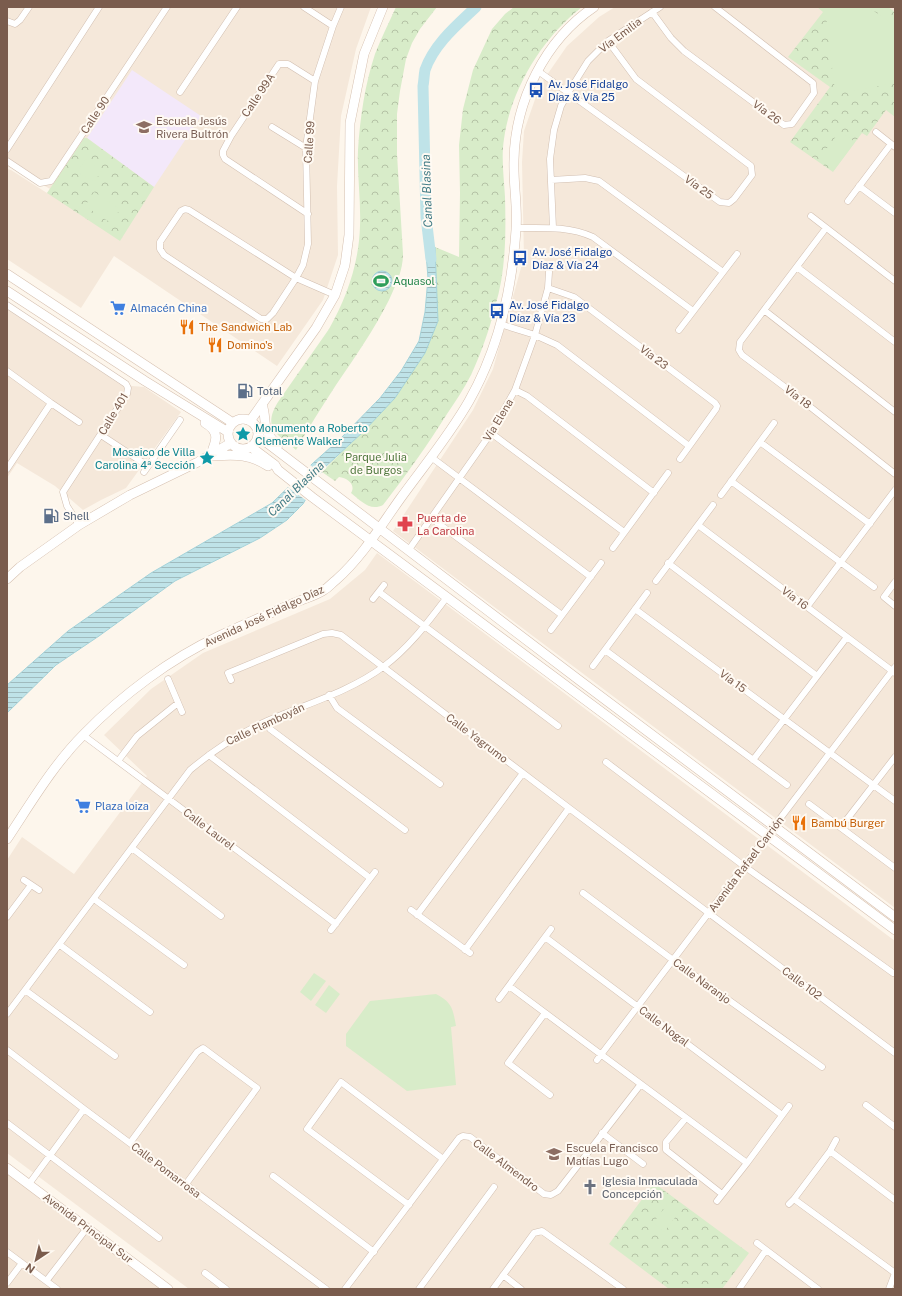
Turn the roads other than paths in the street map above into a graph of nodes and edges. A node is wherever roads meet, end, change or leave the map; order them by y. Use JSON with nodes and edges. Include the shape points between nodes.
{"nodes":[{"id":1,"x":29,"y":7,"type":"edge"},
{"id":2,"x":167,"y":7,"type":"edge"},
{"id":3,"x":237,"y":7,"type":"edge"},
{"id":4,"x":304,"y":7,"type":"edge"},
{"id":5,"x":341,"y":7,"type":"edge"},
{"id":6,"x":383,"y":7,"type":"edge"},
{"id":7,"x":594,"y":7,"type":"edge"},
{"id":8,"x":660,"y":7,"type":"edge"},
{"id":9,"x":715,"y":7,"type":"edge"},
{"id":10,"x":95,"y":8,"type":"edge"},
{"id":11,"x":652,"y":12,"type":"junction"},
{"id":12,"x":7,"y":21,"type":"edge"},
{"id":13,"x":333,"y":26,"type":"junction"},
{"id":14,"x":608,"y":42,"type":"junction"},
{"id":15,"x":538,"y":71,"type":"junction"},
{"id":16,"x":315,"y":81,"type":"junction"},
{"id":17,"x":180,"y":92,"type":"dead end"},
{"id":18,"x":568,"y":92,"type":"junction"},
{"id":19,"x":272,"y":127,"type":"dead end"},
{"id":20,"x":876,"y":132,"type":"dead end"},
{"id":21,"x":893,"y":145,"type":"edge"},
{"id":22,"x":306,"y":148,"type":"junction"},
{"id":23,"x":7,"y":149,"type":"edge"},
{"id":24,"x":7,"y":161,"type":"edge"},
{"id":25,"x":551,"y":180,"type":"junction"},
{"id":26,"x":859,"y":186,"type":"junction"},
{"id":27,"x":848,"y":201,"type":"dead end"},
{"id":28,"x":895,"y":213,"type":"edge"},
{"id":29,"x":308,"y":214,"type":"junction"},
{"id":30,"x":811,"y":216,"type":"dead end"},
{"id":31,"x":516,"y":228,"type":"junction"},
{"id":32,"x":553,"y":228,"type":"junction"},
{"id":33,"x":826,"y":228,"type":"junction"},
{"id":34,"x":737,"y":254,"type":"dead end"},
{"id":35,"x":797,"y":266,"type":"junction"},
{"id":36,"x":549,"y":272,"type":"dead end"},
{"id":37,"x":723,"y":272,"type":"junction"},
{"id":38,"x":7,"y":274,"type":"edge"},
{"id":39,"x":296,"y":278,"type":"junction"},
{"id":40,"x":895,"y":281,"type":"edge"},
{"id":41,"x":548,"y":288,"type":"junction"},
{"id":42,"x":7,"y":291,"type":"edge"},
{"id":43,"x":336,"y":295,"type":"junction"},
{"id":44,"x":7,"y":305,"type":"edge"},
{"id":45,"x":764,"y":310,"type":"junction"},
{"id":46,"x":693,"y":311,"type":"junction"},
{"id":47,"x":500,"y":324,"type":"junction"},
{"id":48,"x":679,"y":330,"type":"dead end"},
{"id":49,"x":535,"y":335,"type":"junction"},
{"id":50,"x":895,"y":342,"type":"edge"},
{"id":51,"x":7,"y":371,"type":"edge"},
{"id":52,"x":515,"y":390,"type":"junction"},
{"id":53,"x":51,"y":404,"type":"junction"},
{"id":54,"x":262,"y":404,"type":"junction"},
{"id":55,"x":188,"y":408,"type":"junction"},
{"id":56,"x":895,"y":412,"type":"edge"},
{"id":57,"x":180,"y":420,"type":"dead end"},
{"id":58,"x":250,"y":421,"type":"junction"},
{"id":59,"x":79,"y":422,"type":"dead end"},
{"id":60,"x":233,"y":423,"type":"junction"},
{"id":61,"x":774,"y":423,"type":"dead end"},
{"id":62,"x":228,"y":432,"type":"junction"},
{"id":63,"x":491,"y":433,"type":"junction"},
{"id":64,"x":101,"y":435,"type":"junction"},
{"id":65,"x":258,"y":436,"type":"junction"},
{"id":66,"x":760,"y":442,"type":"junction"},
{"id":67,"x":231,"y":443,"type":"junction"},
{"id":68,"x":689,"y":446,"type":"junction"},
{"id":69,"x":251,"y":447,"type":"junction"},
{"id":70,"x":210,"y":456,"type":"junction"},
{"id":71,"x":431,"y":456,"type":"junction"},
{"id":72,"x":680,"y":460,"type":"dead end"},
{"id":73,"x":294,"y":461,"type":"junction"},
{"id":74,"x":148,"y":466,"type":"junction"},
{"id":75,"x":7,"y":469,"type":"edge"},
{"id":76,"x":144,"y":472,"type":"dead end"},
{"id":77,"x":281,"y":472,"type":"junction"},
{"id":78,"x":668,"y":474,"type":"dead end"},
{"id":79,"x":895,"y":474,"type":"edge"},
{"id":80,"x":460,"y":478,"type":"junction"},
{"id":81,"x":731,"y":481,"type":"junction"},
{"id":82,"x":895,"y":490,"type":"edge"},
{"id":83,"x":654,"y":493,"type":"junction"},
{"id":84,"x":721,"y":495,"type":"dead end"},
{"id":85,"x":713,"y":505,"type":"dead end"},
{"id":86,"x":431,"y":518,"type":"junction"},
{"id":87,"x":870,"y":524,"type":"junction"},
{"id":88,"x":79,"y":525,"type":"junction"},
{"id":89,"x":698,"y":525,"type":"junction"},
{"id":90,"x":380,"y":528,"type":"junction"},
{"id":91,"x":624,"y":532,"type":"junction"},
{"id":92,"x":370,"y":540,"type":"junction"},
{"id":93,"x":613,"y":548,"type":"dead end"},
{"id":94,"x":408,"y":551,"type":"junction"},
{"id":95,"x":601,"y":563,"type":"dead end"},
{"id":96,"x":841,"y":563,"type":"junction"},
{"id":97,"x":668,"y":564,"type":"junction"},
{"id":98,"x":591,"y":577,"type":"junction"},
{"id":99,"x":7,"y":580,"type":"edge"},
{"id":100,"x":656,"y":581,"type":"dead end"},
{"id":101,"x":895,"y":582,"type":"edge"},
{"id":102,"x":384,"y":585,"type":"dead end"},
{"id":103,"x":874,"y":587,"type":"dead end"},
{"id":104,"x":378,"y":592,"type":"junction"},
{"id":105,"x":647,"y":593,"type":"dead end"},
{"id":106,"x":447,"y":597,"type":"junction"},
{"id":107,"x":373,"y":599,"type":"dead end"},
{"id":108,"x":895,"y":606,"type":"edge"},
{"id":109,"x":807,"y":607,"type":"junction"},
{"id":110,"x":635,"y":609,"type":"junction"},
{"id":111,"x":562,"y":615,"type":"junction"},
{"id":112,"x":425,"y":626,"type":"junction"},
{"id":113,"x":551,"y":630,"type":"dead end"},
{"id":114,"x":847,"y":637,"type":"junction"},
{"id":115,"x":605,"y":650,"type":"junction"},
{"id":116,"x":593,"y":666,"type":"dead end"},
{"id":117,"x":383,"y":667,"type":"junction"},
{"id":118,"x":894,"y":670,"type":"edge"},
{"id":119,"x":818,"y":676,"type":"junction"},
{"id":120,"x":168,"y":679,"type":"dead end"},
{"id":121,"x":231,"y":680,"type":"dead end"},
{"id":122,"x":329,"y":695,"type":"junction"},
{"id":123,"x":178,"y":703,"type":"junction"},
{"id":124,"x":182,"y":712,"type":"dead end"},
{"id":125,"x":785,"y":720,"type":"junction"},
{"id":126,"x":266,"y":722,"type":"junction"},
{"id":127,"x":558,"y":726,"type":"dead end"},
{"id":128,"x":83,"y":735,"type":"junction"},
{"id":129,"x":831,"y":753,"type":"junction"},
{"id":130,"x":209,"y":755,"type":"junction"},
{"id":131,"x":895,"y":757,"type":"edge"},
{"id":132,"x":753,"y":760,"type":"junction"},
{"id":133,"x":118,"y":761,"type":"junction"},
{"id":134,"x":606,"y":762,"type":"dead end"},
{"id":135,"x":523,"y":773,"type":"junction"},
{"id":136,"x":440,"y":784,"type":"dead end"},
{"id":137,"x":787,"y":785,"type":"dead end"},
{"id":138,"x":874,"y":785,"type":"junction"},
{"id":139,"x":169,"y":799,"type":"junction"},
{"id":140,"x":895,"y":801,"type":"edge"},
{"id":141,"x":809,"y":804,"type":"dead end"},
{"id":142,"x":569,"y":808,"type":"junction"},
{"id":143,"x":774,"y":826,"type":"junction"},
{"id":144,"x":841,"y":827,"type":"junction"},
{"id":145,"x":406,"y":830,"type":"dead end"},
{"id":146,"x":768,"y":834,"type":"junction"},
{"id":147,"x":7,"y":839,"type":"edge"},
{"id":148,"x":132,"y":848,"type":"junction"},
{"id":149,"x":744,"y":866,"type":"junction"},
{"id":150,"x":895,"y":868,"type":"edge"},
{"id":151,"x":375,"y":872,"type":"dead end"},
{"id":152,"x":370,"y":878,"type":"junction"},
{"id":153,"x":24,"y":880,"type":"dead end"},
{"id":154,"x":31,"y":886,"type":"junction"},
{"id":155,"x":39,"y":890,"type":"dead end"},
{"id":156,"x":583,"y":893,"type":"dead end"},
{"id":157,"x":94,"y":899,"type":"junction"},
{"id":158,"x":411,"y":910,"type":"dead end"},
{"id":159,"x":709,"y":913,"type":"junction"},
{"id":160,"x":417,"y":915,"type":"junction"},
{"id":161,"x":220,"y":916,"type":"dead end"},
{"id":162,"x":895,"y":916,"type":"edge"},
{"id":163,"x":7,"y":918,"type":"edge"},
{"id":164,"x":336,"y":924,"type":"junction"},
{"id":165,"x":551,"y":929,"type":"dead end"},
{"id":166,"x":331,"y":930,"type":"dead end"},
{"id":167,"x":895,"y":930,"type":"edge"},
{"id":168,"x":545,"y":937,"type":"junction"},
{"id":169,"x":60,"y":945,"type":"junction"},
{"id":170,"x":673,"y":960,"type":"junction"},
{"id":171,"x":184,"y":965,"type":"dead end"},
{"id":172,"x":893,"y":973,"type":"dead end"},
{"id":173,"x":509,"y":986,"type":"junction"},
{"id":174,"x":25,"y":990,"type":"junction"},
{"id":175,"x":499,"y":999,"type":"dead end"},
{"id":176,"x":638,"y":1007,"type":"junction"},
{"id":177,"x":150,"y":1012,"type":"dead end"},
{"id":178,"x":545,"y":1013,"type":"junction"},
{"id":179,"x":7,"y":1014,"type":"edge"},
{"id":180,"x":7,"y":1050,"type":"edge"},
{"id":181,"x":895,"y":1053,"type":"edge"},
{"id":182,"x":601,"y":1054,"type":"junction"},
{"id":183,"x":115,"y":1056,"type":"dead end"},
{"id":184,"x":597,"y":1060,"type":"dead end"},
{"id":185,"x":822,"y":1067,"type":"dead end"},
{"id":186,"x":641,"y":1084,"type":"junction"},
{"id":187,"x":550,"y":1095,"type":"dead end"},
{"id":188,"x":866,"y":1105,"type":"dead end"},
{"id":189,"x":789,"y":1106,"type":"dead end"},
{"id":190,"x":84,"y":1109,"type":"junction"},
{"id":191,"x":782,"y":1116,"type":"junction"},
{"id":192,"x":686,"y":1118,"type":"junction"},
{"id":193,"x":7,"y":1123,"type":"edge"},
{"id":194,"x":895,"y":1127,"type":"edge"},
{"id":195,"x":602,"y":1133,"type":"junction"},
{"id":196,"x":836,"y":1140,"type":"dead end"},
{"id":197,"x":130,"y":1143,"type":"junction"},
{"id":198,"x":830,"y":1150,"type":"junction"},
{"id":199,"x":50,"y":1156,"type":"junction"},
{"id":200,"x":443,"y":1159,"type":"junction"},
{"id":201,"x":747,"y":1163,"type":"junction"},
{"id":202,"x":642,"y":1164,"type":"dead end"},
{"id":203,"x":7,"y":1168,"type":"edge"},
{"id":204,"x":272,"y":1176,"type":"dead end"},
{"id":205,"x":29,"y":1184,"type":"junction"},
{"id":206,"x":186,"y":1184,"type":"junction"},
{"id":207,"x":494,"y":1187,"type":"dead end"},
{"id":208,"x":722,"y":1194,"type":"junction"},
{"id":209,"x":895,"y":1200,"type":"edge"},
{"id":210,"x":717,"y":1201,"type":"dead end"},
{"id":211,"x":410,"y":1205,"type":"junction"},
{"id":212,"x":87,"y":1228,"type":"junction"},
{"id":213,"x":159,"y":1238,"type":"dead end"},
{"id":214,"x":757,"y":1244,"type":"dead end"},
{"id":215,"x":766,"y":1250,"type":"junction"},
{"id":216,"x":7,"y":1252,"type":"edge"},
{"id":217,"x":374,"y":1252,"type":"junction"},
{"id":218,"x":22,"y":1263,"type":"junction"},
{"id":219,"x":204,"y":1273,"type":"dead end"},
{"id":220,"x":895,"y":1273,"type":"edge"},
{"id":221,"x":503,"y":1275,"type":"junction"},
{"id":222,"x":47,"y":1280,"type":"junction"},
{"id":223,"x":7,"y":1283,"type":"edge"},
{"id":224,"x":421,"y":1288,"type":"edge"},
{"id":225,"x":57,"y":1289,"type":"edge"},
{"id":226,"x":168,"y":1289,"type":"edge"},
{"id":227,"x":226,"y":1289,"type":"edge"},
{"id":228,"x":326,"y":1289,"type":"edge"},
{"id":229,"x":346,"y":1289,"type":"edge"},
{"id":230,"x":493,"y":1289,"type":"edge"},
{"id":231,"x":521,"y":1289,"type":"edge"},
{"id":232,"x":623,"y":1289,"type":"edge"},
{"id":233,"x":739,"y":1289,"type":"edge"},
{"id":234,"x":818,"y":1289,"type":"edge"},
{"id":235,"x":889,"y":1289,"type":"edge"}],
"edges":[{"from":1,"to":12,"type":"street","via":[[15,24]]},
{"from":2,"to":24,"type":"street","name":"Calle 90","via":[[51,181],[40,183]]},
{"from":3,"to":17,"type":"street"},
{"from":4,"to":13,"type":"street"},
{"from":5,"to":13,"type":"street","name":"Calle 99"},
{"from":6,"to":43,"type":"main road","via":[[364,54],[350,123],[349,235],[345,265]]},
{"from":7,"to":15,"type":"main road","name":"Avenida José Fidalgo Díaz","via":[[583,14],[557,41]]},
{"from":8,"to":11,"type":"street","name":"Vía Emilia"},
{"from":9,"to":11,"type":"street","name":"Vía 26","via":[[813,83],[814,94],[792,124],[784,125],[684,51]]},
{"from":10,"to":23,"type":"street"},
{"from":11,"to":14,"type":"street","name":"Vía Emilia"},
{"from":13,"to":16,"type":"street","name":"Calle 99"},
{"from":14,"to":18,"type":"street","name":"Vía Emilia","via":[[588,61]]},
{"from":14,"to":18,"type":"street","name":"Vía 25","via":[[636,79],[751,166],[752,175],[734,199],[729,203],[720,202]]},
{"from":15,"to":18,"type":"street","name":"Vía 25"},
{"from":15,"to":31,"type":"main road","name":"Avenida José Fidalgo Díaz","via":[[524,100],[517,130],[514,160]]},
{"from":16,"to":22,"type":"street","name":"Calle 99"},
{"from":16,"to":29,"type":"street","name":"Calle 99A","via":[[288,64],[279,64],[223,151],[225,159]]},
{"from":18,"to":25,"type":"street","name":"Vía Emilia","via":[[554,130],[550,159]]},
{"from":19,"to":22,"type":"street"},
{"from":20,"to":21,"type":"street"},
{"from":21,"to":26,"type":"street"},
{"from":22,"to":29,"type":"street","name":"Calle 99"},
{"from":25,"to":32,"type":"street","name":"Vía Emilia"},
{"from":25,"to":37,"type":"street","via":[[585,178],[600,181]]},
{"from":26,"to":27,"type":"street"},
{"from":26,"to":28,"type":"street"},
{"from":29,"to":39,"type":"street","name":"Calle 99","via":[[308,244],[303,265]]},
{"from":30,"to":33,"type":"street"},
{"from":31,"to":32,"type":"street"},
{"from":31,"to":47,"type":"main road","name":"Avenida José Fidalgo Díaz","via":[[511,279]]},
{"from":32,"to":46,"type":"street","via":[[580,231],[593,236]]},
{"from":33,"to":35,"type":"street","name":"Vía 18"},
{"from":33,"to":40,"type":"street"},
{"from":34,"to":37,"type":"street"},
{"from":35,"to":45,"type":"street","name":"Vía 18"},
{"from":35,"to":50,"type":"street"},
{"from":36,"to":41,"type":"street","name":"Vía Elena"},
{"from":37,"to":46,"type":"street"},
{"from":38,"to":60,"type":"main road"},
{"from":39,"to":39,"type":"street","name":"Calle 99","via":[[189,210],[181,211],[160,242],[164,255],[261,319],[267,319],[273,313]]},
{"from":39,"to":43,"type":"street"},
{"from":41,"to":49,"type":"street","name":"Vía Elena"},
{"from":41,"to":68,"type":"street","name":"Vía 23","via":[[574,297],[715,403],[716,409]]},
{"from":42,"to":55,"type":"main road"},
{"from":43,"to":54,"type":"main road"},
{"from":44,"to":64,"type":"street","name":"Calle 401","via":[[126,384],[127,394]]},
{"from":45,"to":56,"type":"street"},
{"from":45,"to":79,"type":"street","name":"Vía 18","via":[[740,342],[739,350],[742,355]]},
{"from":46,"to":48,"type":"street"},
{"from":47,"to":49,"type":"street"},
{"from":47,"to":71,"type":"main road","name":"Avenida José Fidalgo Díaz","via":[[492,353],[479,381],[457,420]]},
{"from":49,"to":52,"type":"street","name":"Vía Elena"},
{"from":49,"to":68,"type":"street","via":[[557,345]]},
{"from":51,"to":53,"type":"street"},
{"from":52,"to":63,"type":"street","name":"Vía Elena"},
{"from":52,"to":83,"type":"street","via":[[527,396]]},
{"from":53,"to":59,"type":"street"},
{"from":53,"to":75,"type":"street"},
{"from":54,"to":58,"type":"main road"},
{"from":54,"to":73,"type":"main road","via":[[268,434]]},
{"from":55,"to":62,"type":"main road"},
{"from":55,"to":70,"type":"main road","via":[[191,415],[208,425],[215,434],[216,442]]},
{"from":57,"to":74,"type":"street"},
{"from":58,"to":60,"type":"main road","via":[[240,419]]},
{"from":58,"to":65,"type":"main road","via":[[257,428]]},
{"from":60,"to":62,"type":"main road"},
{"from":61,"to":66,"type":"street"},
{"from":62,"to":67,"type":"main road"},
{"from":63,"to":80,"type":"street","name":"Vía Elena"},
{"from":63,"to":91,"type":"street"},
{"from":64,"to":74,"type":"street"},
{"from":64,"to":88,"type":"street","name":"Calle 401","via":[[63,492],[67,506]]},
{"from":65,"to":69,"type":"main road"},
{"from":65,"to":73,"type":"main road"},
{"from":66,"to":81,"type":"street"},
{"from":66,"to":87,"type":"street"},
{"from":67,"to":69,"type":"main road","via":[[240,449]]},
{"from":67,"to":70,"type":"main road"},
{"from":68,"to":72,"type":"street","name":"Vía 23"},
{"from":69,"to":77,"type":"main road"},
{"from":70,"to":77,"type":"main road","via":[[245,455]]},
{"from":70,"to":88,"type":"main road","via":[[130,495]]},
{"from":71,"to":80,"type":"street"},
{"from":71,"to":90,"type":"main road","name":"Avenida José Fidalgo Díaz"},
{"from":73,"to":90,"type":"main road","via":[[301,464],[306,473],[321,485]]},
{"from":74,"to":76,"type":"street"},
{"from":77,"to":92,"type":"main road"},
{"from":78,"to":83,"type":"street"},
{"from":80,"to":86,"type":"street","name":"Vía Elena"},
{"from":80,"to":98,"type":"street"},
{"from":81,"to":84,"type":"street"},
{"from":81,"to":96,"type":"street"},
{"from":82,"to":87,"type":"street"},
{"from":83,"to":91,"type":"street"},
{"from":85,"to":89,"type":"street"},
{"from":86,"to":94,"type":"street","name":"Vía Elena"},
{"from":86,"to":111,"type":"street"},
{"from":87,"to":96,"type":"street"},
{"from":88,"to":99,"type":"main road","via":[[20,567]]},
{"from":89,"to":97,"type":"street"},
{"from":89,"to":109,"type":"street","name":"Vía 16"},
{"from":90,"to":92,"type":"main road","name":"Avenida José Fidalgo Díaz"},
{"from":90,"to":94,"type":"main road"},
{"from":91,"to":93,"type":"street"},
{"from":92,"to":106,"type":"main road"},
{"from":92,"to":128,"type":"main road","name":"Avenida José Fidalgo Díaz","via":[[348,569],[324,590],[218,636],[181,656],[132,691]]},
{"from":94,"to":143,"type":"main road"},
{"from":95,"to":98,"type":"street"},
{"from":96,"to":103,"type":"street"},
{"from":96,"to":109,"type":"street"},
{"from":97,"to":100,"type":"street"},
{"from":97,"to":119,"type":"street"},
{"from":98,"to":111,"type":"street"},
{"from":101,"to":108,"type":"street","via":[[884,597]]},
{"from":102,"to":104,"type":"street"},
{"from":104,"to":107,"type":"street"},
{"from":104,"to":112,"type":"street"},
{"from":105,"to":110,"type":"street"},
{"from":106,"to":112,"type":"street","name":"Calle Flamboyán"},
{"from":106,"to":146,"type":"main road"},
{"from":109,"to":114,"type":"street","name":"Vía 16"},
{"from":110,"to":115,"type":"street"},
{"from":110,"to":125,"type":"street","name":"Vía 15"},
{"from":111,"to":113,"type":"street"},
{"from":112,"to":117,"type":"street","name":"Calle Flamboyán"},
{"from":112,"to":127,"type":"street"},
{"from":114,"to":118,"type":"street","name":"Vía 16"},
{"from":114,"to":119,"type":"street"},
{"from":115,"to":116,"type":"street"},
{"from":115,"to":132,"type":"street"},
{"from":117,"to":121,"type":"street","name":"Calle Yagrumo","via":[[341,635],[332,633],[323,634],[228,673]]},
{"from":117,"to":122,"type":"street","name":"Calle Flamboyán","via":[[357,683]]},
{"from":117,"to":135,"type":"street","name":"Calle Yagrumo"},
{"from":118,"to":129,"type":"street","name":"Avenida Rafael Carrión"},
{"from":119,"to":125,"type":"street"},
{"from":120,"to":123,"type":"street"},
{"from":122,"to":126,"type":"street","name":"Calle Flamboyán"},
{"from":122,"to":136,"type":"street","via":[[337,708]]},
{"from":123,"to":124,"type":"street"},
{"from":123,"to":133,"type":"street","via":[[137,736]]},
{"from":125,"to":129,"type":"street","name":"Vía 15"},
{"from":125,"to":132,"type":"street"},
{"from":126,"to":130,"type":"street","name":"Calle Flamboyán","via":[[230,740]]},
{"from":126,"to":145,"type":"street","via":[[270,729]]},
{"from":128,"to":133,"type":"street","name":"Calle Laurel"},
{"from":128,"to":147,"type":"main road","name":"Avenida José Fidalgo Díaz","via":[[50,775]]},
{"from":129,"to":138,"type":"street","name":"Vía 15"},
{"from":129,"to":143,"type":"street","name":"Avenida Rafael Carrión"},
{"from":130,"to":139,"type":"street","name":"Calle Flamboyán","via":[[190,770]]},
{"from":130,"to":152,"type":"street"},
{"from":131,"to":138,"type":"street"},
{"from":132,"to":137,"type":"street"},
{"from":133,"to":139,"type":"street","name":"Calle Laurel"},
{"from":134,"to":149,"type":"street"},
{"from":135,"to":142,"type":"street","name":"Calle Yagrumo"},
{"from":135,"to":160,"type":"street"},
{"from":138,"to":140,"type":"street","name":"Vía 15"},
{"from":138,"to":144,"type":"street"},
{"from":139,"to":148,"type":"street","name":"Calle Flamboyán"},
{"from":139,"to":164,"type":"street","name":"Calle Laurel"},
{"from":141,"to":144,"type":"street"},
{"from":142,"to":159,"type":"street","name":"Calle Yagrumo"},
{"from":142,"to":160,"type":"street","via":[[467,952]]},
{"from":143,"to":146,"type":"street","name":"Avenida Rafael Carrión"},
{"from":143,"to":162,"type":"main road"},
{"from":144,"to":150,"type":"street"},
{"from":146,"to":149,"type":"street","name":"Avenida Rafael Carrión"},
{"from":146,"to":167,"type":"main road"},
{"from":148,"to":157,"type":"street","name":"Calle Flamboyán"},
{"from":148,"to":161,"type":"street"},
{"from":149,"to":159,"type":"street","name":"Avenida Rafael Carrión"},
{"from":149,"to":172,"type":"street"},
{"from":151,"to":152,"type":"street"},
{"from":152,"to":164,"type":"street"},
{"from":153,"to":154,"type":"street"},
{"from":154,"to":155,"type":"street"},
{"from":154,"to":163,"type":"street"},
{"from":156,"to":170,"type":"street","name":"Calle Naranjo"},
{"from":157,"to":169,"type":"street","name":"Calle Flamboyán"},
{"from":157,"to":171,"type":"street"},
{"from":158,"to":160,"type":"street"},
{"from":159,"to":170,"type":"street","name":"Avenida Rafael Carrión"},
{"from":159,"to":181,"type":"street","name":"Calle 102"},
{"from":164,"to":166,"type":"street"},
{"from":165,"to":168,"type":"street"},
{"from":168,"to":173,"type":"street"},
{"from":168,"to":176,"type":"street","name":"Calle Nogal"},
{"from":169,"to":174,"type":"street","name":"Calle Flamboyán"},
{"from":169,"to":177,"type":"street"},
{"from":170,"to":176,"type":"street","name":"Avenida Rafael Carrión"},
{"from":170,"to":185,"type":"street","name":"Calle Naranjo"},
{"from":173,"to":175,"type":"street"},
{"from":173,"to":178,"type":"street"},
{"from":174,"to":179,"type":"street","name":"Calle Flamboyán"},
{"from":174,"to":183,"type":"street"},
{"from":176,"to":182,"type":"street","name":"Avenida Rafael Carrión"},
{"from":176,"to":191,"type":"street","name":"Calle Nogal"},
{"from":178,"to":182,"type":"street"},
{"from":178,"to":187,"type":"street","via":[[508,1063]]},
{"from":180,"to":190,"type":"street","name":"Calle Pomarrosa"},
{"from":182,"to":184,"type":"street","name":"Avenida Rafael Carrión"},
{"from":182,"to":186,"type":"street"},
{"from":186,"to":192,"type":"street"},
{"from":186,"to":195,"type":"street","name":"Calle Almendro"},
{"from":188,"to":194,"type":"street"},
{"from":189,"to":191,"type":"street"},
{"from":190,"to":197,"type":"street","name":"Calle Pomarrosa"},
{"from":190,"to":199,"type":"street"},
{"from":191,"to":201,"type":"street"},
{"from":192,"to":201,"type":"street"},
{"from":192,"to":208,"type":"street","via":[[666,1142],[666,1150]]},
{"from":193,"to":199,"type":"street"},
{"from":195,"to":200,"type":"street","name":"Calle Almendro","via":[[558,1191],[550,1195],[544,1194],[470,1137],[460,1138]]},
{"from":195,"to":202,"type":"street"},
{"from":196,"to":198,"type":"street"},
{"from":197,"to":206,"type":"street","name":"Calle Pomarrosa"},
{"from":197,"to":206,"type":"street","via":[[197,1052],[203,1048],[258,1088]]},
{"from":198,"to":209,"type":"street"},
{"from":198,"to":220,"type":"street","via":[[791,1202]]},
{"from":199,"to":205,"type":"street"},
{"from":199,"to":213,"type":"street"},
{"from":200,"to":211,"type":"street","name":"Calle Almendro"},
{"from":200,"to":211,"type":"street","via":[[341,1082],[307,1129]]},
{"from":201,"to":208,"type":"street"},
{"from":203,"to":205,"type":"main road","name":"Avenida Principal Sur"},
{"from":204,"to":217,"type":"street"},
{"from":205,"to":212,"type":"main road","name":"Avenida Principal Sur"},
{"from":206,"to":228,"type":"street","name":"Calle Pomarrosa"},
{"from":207,"to":224,"type":"street"},
{"from":208,"to":210,"type":"street"},
{"from":211,"to":217,"type":"street","name":"Calle Almendro"},
{"from":212,"to":222,"type":"street"},
{"from":212,"to":226,"type":"main road","name":"Avenida Principal Sur"},
{"from":214,"to":215,"type":"street"},
{"from":215,"to":233,"type":"street"},
{"from":215,"to":234,"type":"street"},
{"from":216,"to":218,"type":"street"},
{"from":217,"to":229,"type":"street","name":"Calle Almendro"},
{"from":218,"to":222,"type":"street"},
{"from":218,"to":223,"type":"street"},
{"from":219,"to":227,"type":"street"},
{"from":220,"to":235,"type":"street"},
{"from":221,"to":230,"type":"street"},
{"from":221,"to":231,"type":"street"},
{"from":221,"to":232,"type":"street","via":[[534,1233],[542,1231]]},
{"from":222,"to":225,"type":"street"}]}
